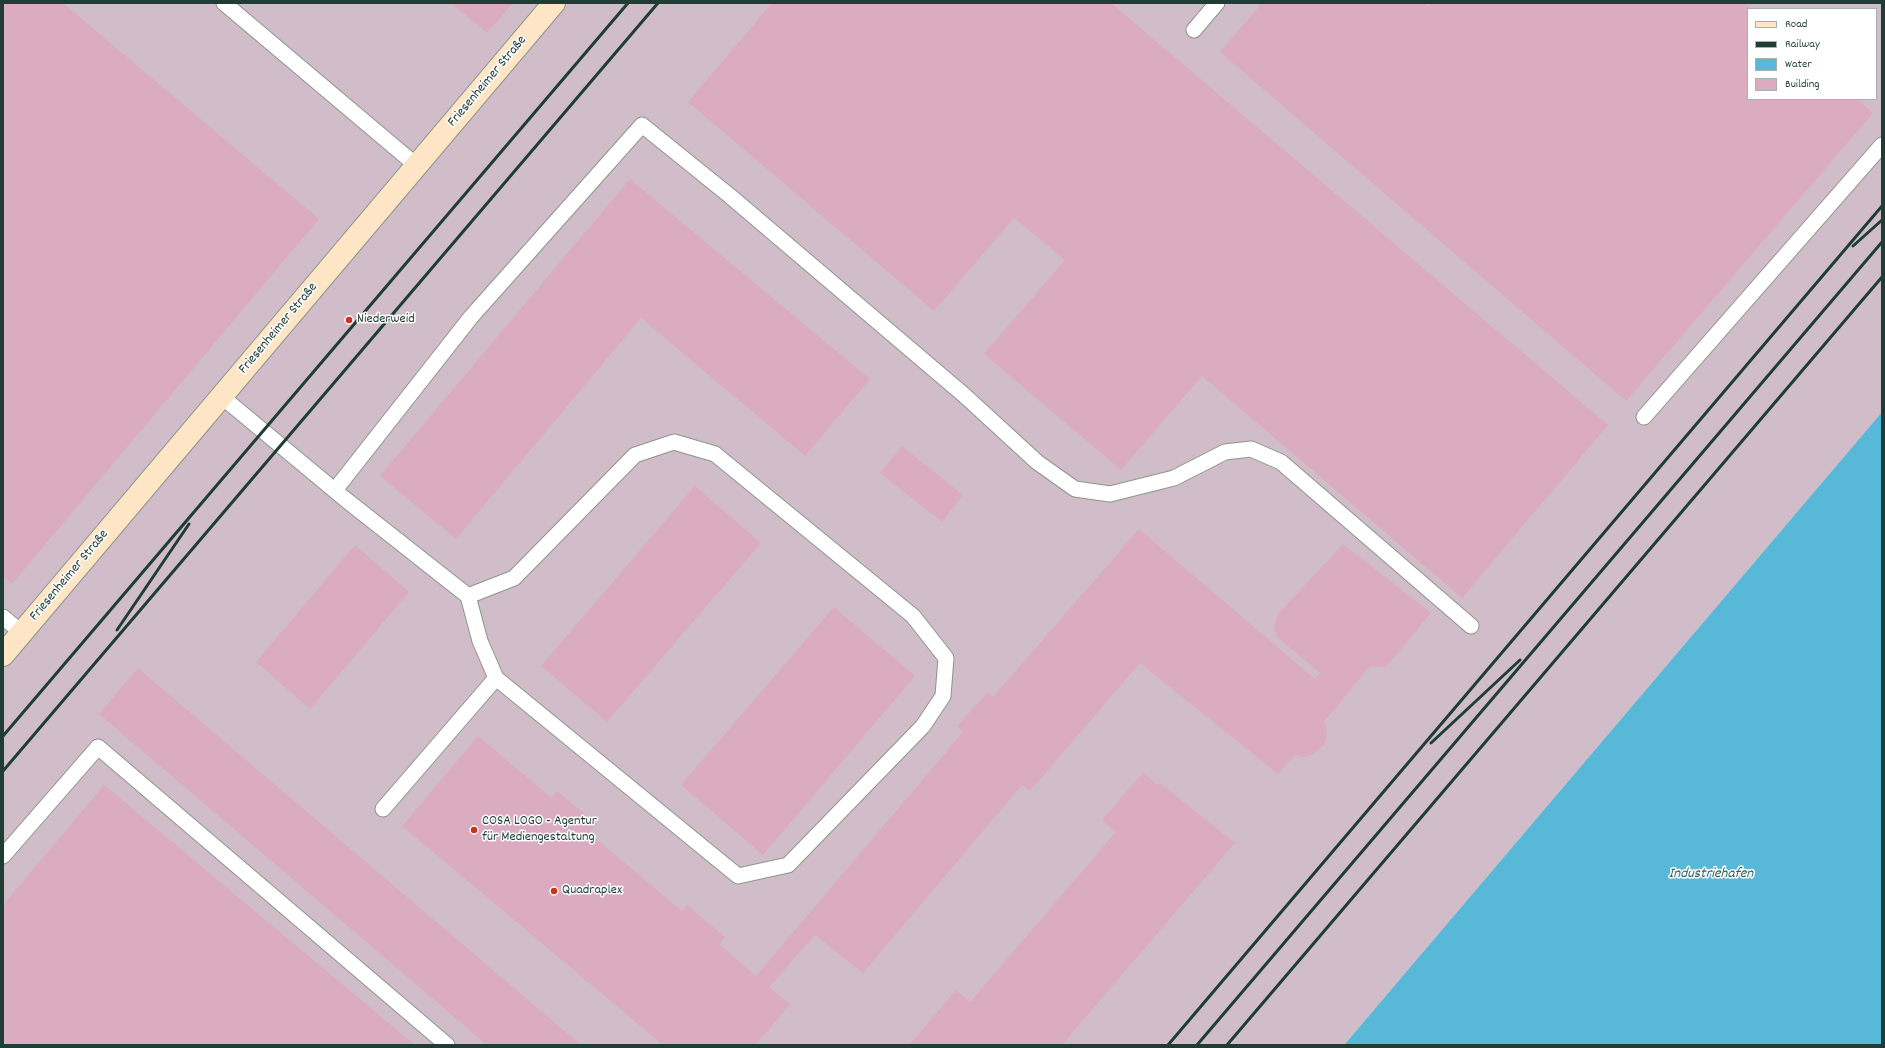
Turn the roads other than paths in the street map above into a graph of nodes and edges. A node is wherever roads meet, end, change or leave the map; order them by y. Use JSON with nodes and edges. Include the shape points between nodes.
{"nodes":[{"id":1,"x":224,"y":3,"type":"edge"},
{"id":2,"x":554,"y":3,"type":"edge"},
{"id":3,"x":1217,"y":3,"type":"edge"},
{"id":4,"x":1194,"y":30,"type":"dead end"},
{"id":5,"x":1882,"y":145,"type":"edge"},
{"id":6,"x":417,"y":166,"type":"junction"},
{"id":7,"x":221,"y":396,"type":"junction"},
{"id":8,"x":1644,"y":417,"type":"dead end"},
{"id":9,"x":335,"y":490,"type":"junction"},
{"id":10,"x":468,"y":596,"type":"junction"},
{"id":11,"x":3,"y":617,"type":"edge"},
{"id":12,"x":1471,"y":626,"type":"dead end"},
{"id":13,"x":22,"y":633,"type":"junction"},
{"id":14,"x":3,"y":655,"type":"edge"},
{"id":15,"x":496,"y":678,"type":"junction"},
{"id":16,"x":383,"y":809,"type":"dead end"},
{"id":17,"x":3,"y":856,"type":"edge"},
{"id":18,"x":447,"y":1045,"type":"edge"}],
"edges":[{"from":1,"to":6,"type":"lane"},
{"from":2,"to":6,"type":"street","name":"Friesenheimer Straße"},
{"from":3,"to":4,"type":"lane"},
{"from":5,"to":8,"type":"lane"},
{"from":6,"to":7,"type":"street","name":"Friesenheimer Straße"},
{"from":7,"to":9,"type":"lane"},
{"from":7,"to":13,"type":"street","name":"Friesenheimer Straße"},
{"from":9,"to":10,"type":"lane"},
{"from":9,"to":12,"type":"lane","via":[[471,317],[642,125],[730,196],[964,395],[1037,462],[1075,490],[1110,494],[1174,478],[1225,452],[1251,449],[1281,462]]},
{"from":10,"to":15,"type":"lane","via":[[480,641]]},
{"from":10,"to":15,"type":"lane","via":[[514,578],[635,455],[674,442],[715,454],[913,616],[946,658],[943,696],[922,726],[788,866],[738,876]]},
{"from":11,"to":13,"type":"lane"},
{"from":13,"to":14,"type":"street","name":"Friesenheimer Straße"},
{"from":15,"to":16,"type":"lane"},
{"from":17,"to":18,"type":"lane","via":[[98,747]]}]}
